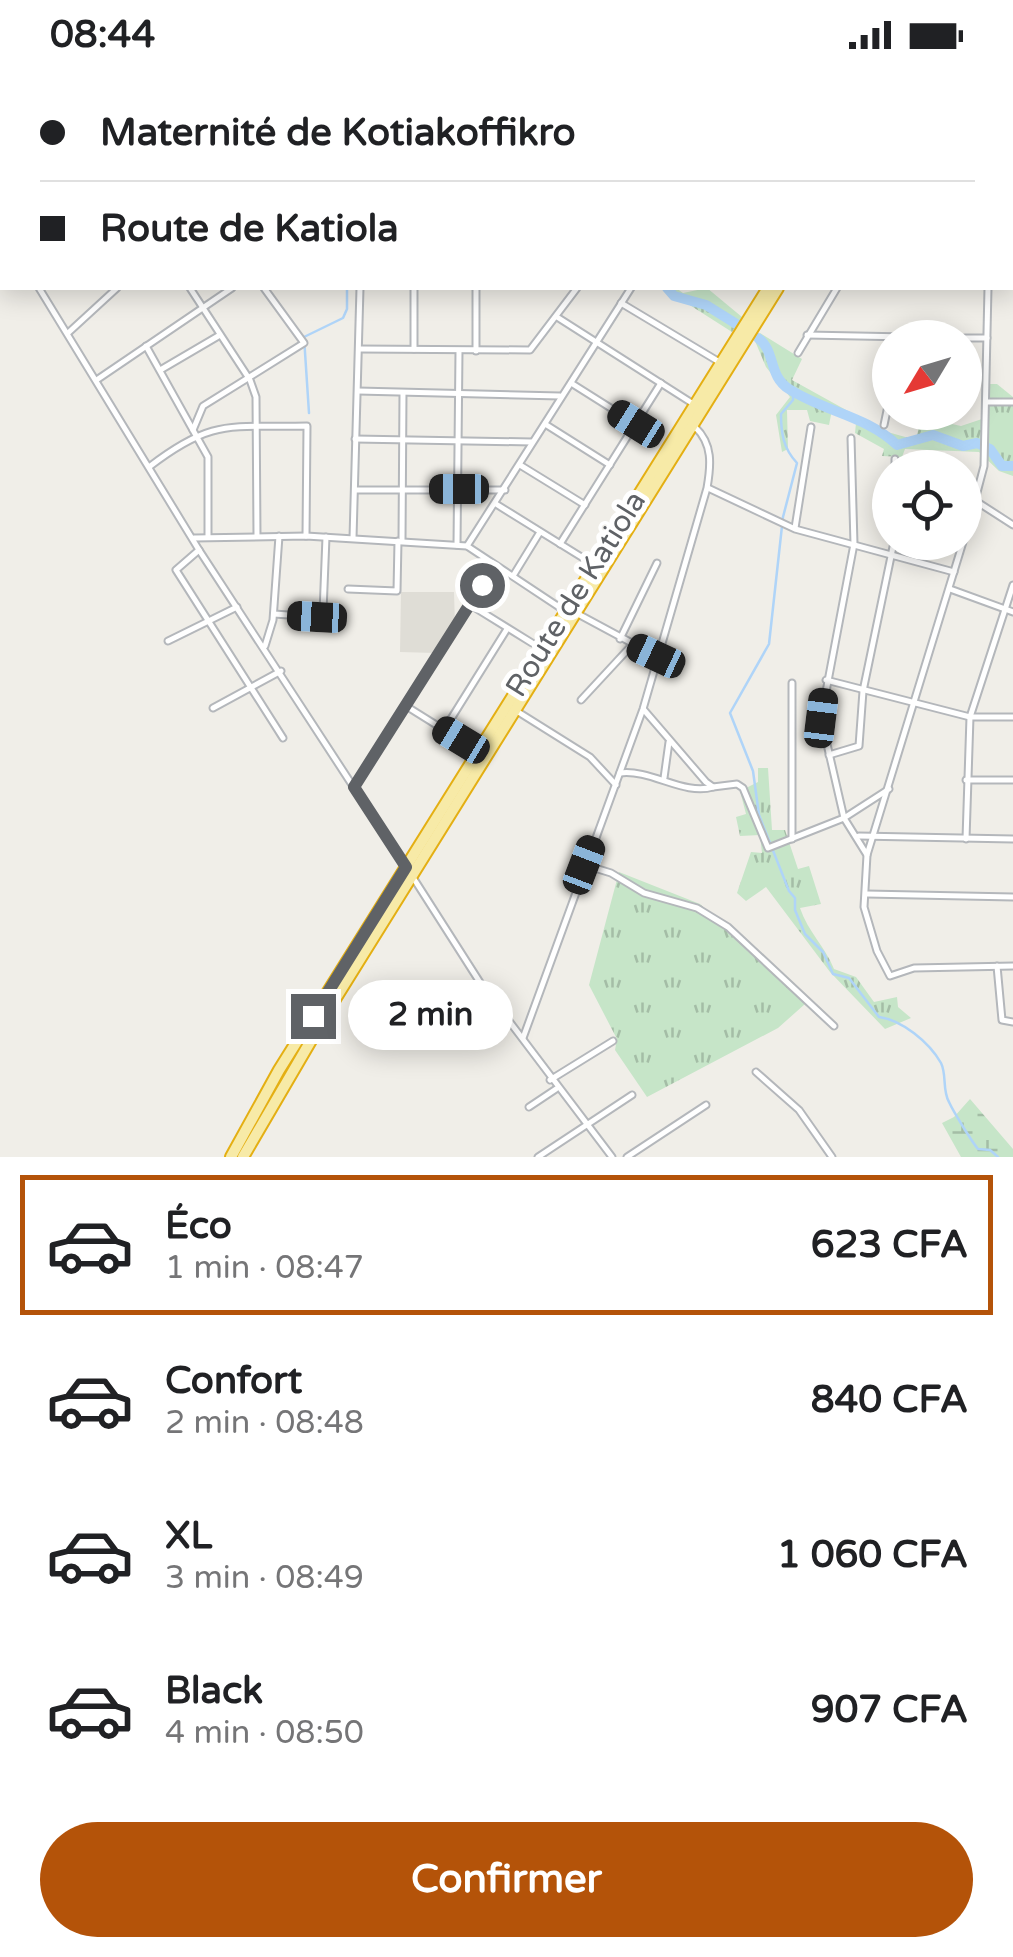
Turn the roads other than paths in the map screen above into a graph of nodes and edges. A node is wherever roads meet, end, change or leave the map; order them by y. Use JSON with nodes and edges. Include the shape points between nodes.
{"nodes":[{"id":1,"x":41,"y":290,"type":"edge"},
{"id":2,"x":115,"y":290,"type":"edge"},
{"id":3,"x":191,"y":290,"type":"edge"},
{"id":4,"x":229,"y":290,"type":"edge"},
{"id":5,"x":265,"y":290,"type":"edge"},
{"id":6,"x":360,"y":290,"type":"edge"},
{"id":7,"x":414,"y":290,"type":"edge"},
{"id":8,"x":476,"y":290,"type":"edge"},
{"id":9,"x":576,"y":290,"type":"edge"},
{"id":10,"x":630,"y":290,"type":"edge"},
{"id":11,"x":767,"y":290,"type":"edge"},
{"id":12,"x":777,"y":290,"type":"edge"},
{"id":13,"x":836,"y":290,"type":"edge"},
{"id":14,"x":988,"y":290,"type":"edge"},
{"id":15,"x":621,"y":304,"type":"junction"},
{"id":16,"x":203,"y":308,"type":"junction"},
{"id":17,"x":557,"y":317,"type":"junction"},
{"id":18,"x":68,"y":333,"type":"junction"},
{"id":19,"x":221,"y":335,"type":"junction"},
{"id":20,"x":807,"y":335,"type":"junction"},
{"id":21,"x":872,"y":336,"type":"edge"},
{"id":22,"x":982,"y":338,"type":"edge"},
{"id":23,"x":987,"y":338,"type":"junction"},
{"id":24,"x":596,"y":342,"type":"junction"},
{"id":25,"x":146,"y":346,"type":"junction"},
{"id":26,"x":359,"y":349,"type":"junction"},
{"id":27,"x":414,"y":350,"type":"junction"},
{"id":28,"x":459,"y":351,"type":"junction"},
{"id":29,"x":476,"y":351,"type":"junction"},
{"id":30,"x":798,"y":352,"type":"dead end"},
{"id":31,"x":721,"y":363,"type":"junction"},
{"id":32,"x":162,"y":369,"type":"junction"},
{"id":33,"x":247,"y":375,"type":"junction"},
{"id":34,"x":97,"y":379,"type":"junction"},
{"id":35,"x":571,"y":383,"type":"junction"},
{"id":36,"x":661,"y":383,"type":"junction"},
{"id":37,"x":358,"y":391,"type":"junction"},
{"id":38,"x":403,"y":393,"type":"junction"},
{"id":39,"x":458,"y":394,"type":"junction"},
{"id":40,"x":562,"y":396,"type":"junction"},
{"id":41,"x":986,"y":402,"type":"junction"},
{"id":42,"x":1013,"y":402,"type":"edge"},
{"id":43,"x":695,"y":405,"type":"junction"},
{"id":44,"x":258,"y":424,"type":"junction"},
{"id":45,"x":545,"y":424,"type":"junction"},
{"id":46,"x":636,"y":424,"type":"junction"},
{"id":47,"x":692,"y":425,"type":"junction"},
{"id":48,"x":811,"y":427,"type":"dead end"},
{"id":49,"x":194,"y":432,"type":"junction"},
{"id":50,"x":851,"y":438,"type":"dead end"},
{"id":51,"x":355,"y":439,"type":"junction"},
{"id":52,"x":404,"y":440,"type":"junction"},
{"id":53,"x":459,"y":441,"type":"junction"},
{"id":54,"x":532,"y":442,"type":"junction"},
{"id":55,"x":520,"y":464,"type":"junction"},
{"id":56,"x":610,"y":465,"type":"junction"},
{"id":57,"x":150,"y":467,"type":"junction"},
{"id":58,"x":982,"y":474,"type":"edge"},
{"id":59,"x":402,"y":488,"type":"junction"},
{"id":60,"x":707,"y":488,"type":"junction"},
{"id":61,"x":459,"y":489,"type":"junction"},
{"id":62,"x":355,"y":490,"type":"junction"},
{"id":63,"x":505,"y":490,"type":"junction"},
{"id":64,"x":496,"y":504,"type":"junction"},
{"id":65,"x":982,"y":504,"type":"edge"},
{"id":66,"x":585,"y":505,"type":"junction"},
{"id":67,"x":1013,"y":524,"type":"edge"},
{"id":68,"x":795,"y":529,"type":"junction"},
{"id":69,"x":540,"y":532,"type":"junction"},
{"id":70,"x":257,"y":536,"type":"junction"},
{"id":71,"x":280,"y":536,"type":"junction"},
{"id":72,"x":306,"y":536,"type":"junction"},
{"id":73,"x":208,"y":537,"type":"junction"},
{"id":74,"x":326,"y":537,"type":"junction"},
{"id":75,"x":194,"y":538,"type":"junction"},
{"id":76,"x":353,"y":538,"type":"junction"},
{"id":77,"x":400,"y":542,"type":"junction"},
{"id":78,"x":560,"y":544,"type":"junction"},
{"id":79,"x":854,"y":544,"type":"junction"},
{"id":80,"x":457,"y":546,"type":"junction"},
{"id":81,"x":467,"y":546,"type":"junction"},
{"id":82,"x":872,"y":549,"type":"edge"},
{"id":83,"x":199,"y":550,"type":"junction"},
{"id":84,"x":582,"y":558,"type":"dead end"},
{"id":85,"x":893,"y":560,"type":"edge"},
{"id":86,"x":912,"y":560,"type":"edge"},
{"id":87,"x":958,"y":560,"type":"edge"},
{"id":88,"x":656,"y":563,"type":"dead end"},
{"id":89,"x":494,"y":566,"type":"junction"},
{"id":90,"x":954,"y":572,"type":"junction"},
{"id":91,"x":512,"y":577,"type":"junction"},
{"id":92,"x":1013,"y":586,"type":"edge"},
{"id":93,"x":950,"y":588,"type":"junction"},
{"id":94,"x":348,"y":590,"type":"dead end"},
{"id":95,"x":469,"y":604,"type":"junction"},
{"id":96,"x":238,"y":607,"type":"junction"},
{"id":97,"x":1009,"y":610,"type":"edge"},
{"id":98,"x":570,"y":612,"type":"junction"},
{"id":99,"x":274,"y":614,"type":"junction"},
{"id":100,"x":207,"y":620,"type":"junction"},
{"id":101,"x":507,"y":628,"type":"junction"},
{"id":102,"x":620,"y":639,"type":"junction"},
{"id":103,"x":168,"y":641,"type":"dead end"},
{"id":104,"x":532,"y":643,"type":"dead end"},
{"id":105,"x":632,"y":645,"type":"junction"},
{"id":106,"x":265,"y":646,"type":"junction"},
{"id":107,"x":656,"y":656,"type":"junction"},
{"id":108,"x":282,"y":671,"type":"junction"},
{"id":109,"x":826,"y":680,"type":"junction"},
{"id":110,"x":792,"y":683,"type":"dead end"},
{"id":111,"x":250,"y":688,"type":"junction"},
{"id":112,"x":862,"y":690,"type":"junction"},
{"id":113,"x":581,"y":700,"type":"dead end"},
{"id":114,"x":913,"y":705,"type":"junction"},
{"id":115,"x":406,"y":706,"type":"junction"},
{"id":116,"x":213,"y":708,"type":"dead end"},
{"id":117,"x":515,"y":710,"type":"junction"},
{"id":118,"x":643,"y":710,"type":"junction"},
{"id":119,"x":970,"y":717,"type":"junction"},
{"id":120,"x":1013,"y":717,"type":"edge"},
{"id":121,"x":444,"y":730,"type":"junction"},
{"id":122,"x":283,"y":738,"type":"dead end"},
{"id":123,"x":669,"y":742,"type":"junction"},
{"id":124,"x":478,"y":750,"type":"junction"},
{"id":125,"x":829,"y":755,"type":"junction"},
{"id":126,"x":620,"y":773,"type":"junction"},
{"id":127,"x":664,"y":779,"type":"junction"},
{"id":128,"x":966,"y":780,"type":"junction"},
{"id":129,"x":1013,"y":780,"type":"edge"},
{"id":130,"x":616,"y":785,"type":"junction"},
{"id":131,"x":354,"y":787,"type":"junction"},
{"id":132,"x":713,"y":787,"type":"junction"},
{"id":133,"x":889,"y":790,"type":"junction"},
{"id":134,"x":844,"y":818,"type":"junction"},
{"id":135,"x":859,"y":836,"type":"junction"},
{"id":136,"x":875,"y":836,"type":"junction"},
{"id":137,"x":792,"y":839,"type":"junction"},
{"id":138,"x":966,"y":839,"type":"junction"},
{"id":139,"x":1013,"y":840,"type":"edge"},
{"id":140,"x":867,"y":855,"type":"junction"},
{"id":141,"x":584,"y":865,"type":"junction"},
{"id":142,"x":409,"y":872,"type":"junction"},
{"id":143,"x":868,"y":894,"type":"junction"},
{"id":144,"x":1013,"y":897,"type":"edge"},
{"id":145,"x":997,"y":966,"type":"junction"},
{"id":146,"x":1013,"y":966,"type":"edge"},
{"id":147,"x":1013,"y":1022,"type":"edge"},
{"id":148,"x":834,"y":1026,"type":"dead end"},
{"id":149,"x":523,"y":1038,"type":"junction"},
{"id":150,"x":613,"y":1040,"type":"dead end"},
{"id":151,"x":756,"y":1072,"type":"dead end"},
{"id":152,"x":550,"y":1080,"type":"junction"},
{"id":153,"x":556,"y":1089,"type":"junction"},
{"id":154,"x":632,"y":1096,"type":"dead end"},
{"id":155,"x":706,"y":1105,"type":"dead end"},
{"id":156,"x":529,"y":1107,"type":"dead end"},
{"id":157,"x":587,"y":1124,"type":"junction"},
{"id":158,"x":231,"y":1157,"type":"edge"},
{"id":159,"x":243,"y":1157,"type":"edge"},
{"id":160,"x":538,"y":1157,"type":"edge"},
{"id":161,"x":612,"y":1157,"type":"edge"},
{"id":162,"x":627,"y":1157,"type":"edge"},
{"id":163,"x":832,"y":1157,"type":"edge"}],
"edges":[{"from":1,"to":18,"type":"street"},
{"from":2,"to":18,"type":"street"},
{"from":3,"to":16,"type":"street"},
{"from":4,"to":16,"type":"street"},
{"from":5,"to":33,"type":"street","via":[[304,343]]},
{"from":6,"to":26,"type":"street"},
{"from":7,"to":27,"type":"street"},
{"from":8,"to":29,"type":"street"},
{"from":9,"to":17,"type":"street"},
{"from":10,"to":15,"type":"street"},
{"from":11,"to":31,"type":"highway","name":"Route de Katiola"},
{"from":12,"to":47,"type":"highway","name":"Route de Katiola"},
{"from":13,"to":20,"type":"street"},
{"from":14,"to":23,"type":"street"},
{"from":15,"to":24,"type":"street"},
{"from":15,"to":31,"type":"street"},
{"from":16,"to":19,"type":"street"},
{"from":16,"to":25,"type":"street"},
{"from":17,"to":24,"type":"street"},
{"from":17,"to":29,"type":"street","via":[[530,350]]},
{"from":18,"to":34,"type":"street"},
{"from":19,"to":32,"type":"street"},
{"from":19,"to":33,"type":"street"},
{"from":20,"to":21,"type":"street"},
{"from":20,"to":30,"type":"street"},
{"from":22,"to":23,"type":"street"},
{"from":23,"to":41,"type":"street"},
{"from":24,"to":35,"type":"street"},
{"from":24,"to":36,"type":"street"},
{"from":25,"to":32,"type":"street"},
{"from":25,"to":34,"type":"street"},
{"from":26,"to":27,"type":"street"},
{"from":26,"to":37,"type":"street"},
{"from":27,"to":28,"type":"street"},
{"from":28,"to":29,"type":"street"},
{"from":28,"to":39,"type":"street"},
{"from":31,"to":43,"type":"highway","name":"Route de Katiola"},
{"from":32,"to":49,"type":"street"},
{"from":33,"to":44,"type":"street"},
{"from":33,"to":49,"type":"street","via":[[203,406]]},
{"from":34,"to":57,"type":"street"},
{"from":35,"to":40,"type":"street"},
{"from":35,"to":46,"type":"street"},
{"from":36,"to":43,"type":"street"},
{"from":36,"to":46,"type":"street"},
{"from":37,"to":38,"type":"street"},
{"from":37,"to":51,"type":"street"},
{"from":38,"to":39,"type":"street"},
{"from":38,"to":52,"type":"street"},
{"from":39,"to":40,"type":"street"},
{"from":39,"to":53,"type":"street"},
{"from":40,"to":45,"type":"street"},
{"from":41,"to":42,"type":"street"},
{"from":41,"to":58,"type":"street"},
{"from":43,"to":98,"type":"highway","name":"Route de Katiola"},
{"from":44,"to":49,"type":"street"},
{"from":44,"to":70,"type":"street"},
{"from":44,"to":72,"type":"street","via":[[307,426]]},
{"from":45,"to":54,"type":"street"},
{"from":45,"to":56,"type":"street"},
{"from":46,"to":56,"type":"street"},
{"from":47,"to":60,"type":"street","via":[[705,436],[709,452]]},
{"from":47,"to":98,"type":"highway","name":"Route de Katiola"},
{"from":48,"to":68,"type":"street"},
{"from":49,"to":57,"type":"street"},
{"from":49,"to":73,"type":"street","via":[[208,457]]},
{"from":50,"to":79,"type":"street"},
{"from":51,"to":52,"type":"street"},
{"from":51,"to":62,"type":"street"},
{"from":52,"to":53,"type":"street"},
{"from":52,"to":59,"type":"street"},
{"from":53,"to":54,"type":"street"},
{"from":53,"to":61,"type":"street"},
{"from":54,"to":55,"type":"street"},
{"from":55,"to":63,"type":"street"},
{"from":55,"to":66,"type":"street"},
{"from":56,"to":66,"type":"street"},
{"from":57,"to":75,"type":"street"},
{"from":59,"to":61,"type":"street"},
{"from":59,"to":62,"type":"street"},
{"from":59,"to":77,"type":"street"},
{"from":60,"to":68,"type":"street"},
{"from":60,"to":107,"type":"street"},
{"from":61,"to":63,"type":"street"},
{"from":61,"to":80,"type":"street"},
{"from":62,"to":76,"type":"street"},
{"from":63,"to":64,"type":"street"},
{"from":64,"to":69,"type":"street"},
{"from":64,"to":81,"type":"street"},
{"from":65,"to":67,"type":"street"},
{"from":66,"to":78,"type":"street"},
{"from":68,"to":79,"type":"street"},
{"from":69,"to":78,"type":"street"},
{"from":69,"to":91,"type":"street"},
{"from":70,"to":71,"type":"street"},
{"from":70,"to":73,"type":"street"},
{"from":71,"to":72,"type":"street"},
{"from":71,"to":99,"type":"street"},
{"from":72,"to":74,"type":"street"},
{"from":73,"to":75,"type":"street"},
{"from":74,"to":76,"type":"street"},
{"from":74,"to":99,"type":"street","via":[[324,612]]},
{"from":75,"to":83,"type":"street"},
{"from":76,"to":77,"type":"street"},
{"from":77,"to":80,"type":"street"},
{"from":77,"to":94,"type":"street","via":[[396,592]]},
{"from":78,"to":84,"type":"street"},
{"from":79,"to":82,"type":"street"},
{"from":79,"to":109,"type":"street"},
{"from":80,"to":81,"type":"street"},
{"from":81,"to":89,"type":"street"},
{"from":83,"to":96,"type":"street"},
{"from":83,"to":100,"type":"street","via":[[176,570]]},
{"from":85,"to":112,"type":"street"},
{"from":86,"to":90,"type":"street"},
{"from":87,"to":90,"type":"street"},
{"from":88,"to":102,"type":"street"},
{"from":89,"to":91,"type":"street"},
{"from":89,"to":95,"type":"street"},
{"from":90,"to":93,"type":"street"},
{"from":91,"to":98,"type":"street"},
{"from":92,"to":97,"type":"street"},
{"from":93,"to":97,"type":"street"},
{"from":93,"to":114,"type":"street"},
{"from":95,"to":101,"type":"street"},
{"from":95,"to":115,"type":"street"},
{"from":96,"to":100,"type":"street"},
{"from":96,"to":106,"type":"street"},
{"from":97,"to":119,"type":"street"},
{"from":98,"to":102,"type":"street"},
{"from":98,"to":117,"type":"highway","name":"Route de Katiola"},
{"from":98,"to":124,"type":"highway","name":"Route de Katiola"},
{"from":99,"to":106,"type":"street"},
{"from":100,"to":103,"type":"street"},
{"from":100,"to":111,"type":"street"},
{"from":101,"to":104,"type":"street"},
{"from":101,"to":121,"type":"street"},
{"from":102,"to":105,"type":"street"},
{"from":105,"to":107,"type":"street"},
{"from":105,"to":113,"type":"street"},
{"from":106,"to":108,"type":"street"},
{"from":107,"to":118,"type":"street"},
{"from":108,"to":111,"type":"street"},
{"from":108,"to":131,"type":"street"},
{"from":109,"to":112,"type":"street"},
{"from":109,"to":125,"type":"street","via":[[821,718]]},
{"from":110,"to":137,"type":"street"},
{"from":111,"to":116,"type":"street"},
{"from":111,"to":122,"type":"street"},
{"from":112,"to":114,"type":"street"},
{"from":112,"to":125,"type":"street","via":[[859,746]]},
{"from":114,"to":119,"type":"street"},
{"from":114,"to":133,"type":"street"},
{"from":115,"to":121,"type":"street"},
{"from":115,"to":131,"type":"street"},
{"from":117,"to":130,"type":"street","via":[[590,757]]},
{"from":117,"to":142,"type":"highway","name":"Route de Katiola"},
{"from":118,"to":123,"type":"street"},
{"from":118,"to":126,"type":"street"},
{"from":119,"to":120,"type":"street"},
{"from":119,"to":128,"type":"street"},
{"from":121,"to":124,"type":"street"},
{"from":123,"to":127,"type":"street"},
{"from":123,"to":132,"type":"street"},
{"from":124,"to":142,"type":"highway","name":"Route de Katiola"},
{"from":125,"to":134,"type":"street"},
{"from":126,"to":127,"type":"street"},
{"from":126,"to":130,"type":"street"},
{"from":127,"to":132,"type":"street"},
{"from":128,"to":129,"type":"street"},
{"from":128,"to":138,"type":"street"},
{"from":130,"to":141,"type":"street"},
{"from":131,"to":142,"type":"street"},
{"from":132,"to":137,"type":"street","via":[[744,788],[773,847]]},
{"from":133,"to":134,"type":"street"},
{"from":133,"to":136,"type":"street"},
{"from":134,"to":135,"type":"street"},
{"from":134,"to":137,"type":"street"},
{"from":135,"to":136,"type":"street"},
{"from":135,"to":140,"type":"street"},
{"from":136,"to":138,"type":"street"},
{"from":136,"to":140,"type":"street"},
{"from":138,"to":139,"type":"street"},
{"from":140,"to":143,"type":"street"},
{"from":141,"to":148,"type":"street","via":[[728,926]]},
{"from":141,"to":149,"type":"street"},
{"from":142,"to":149,"type":"street"},
{"from":142,"to":158,"type":"highway","name":"Route de Katiola","via":[[278,1070]]},
{"from":142,"to":159,"type":"highway","name":"Route de Katiola"},
{"from":143,"to":144,"type":"street"},
{"from":143,"to":145,"type":"street","via":[[864,907],[872,938],[890,976],[914,968]]},
{"from":145,"to":146,"type":"street"},
{"from":145,"to":147,"type":"street","via":[[1002,1020]]},
{"from":149,"to":152,"type":"street"},
{"from":150,"to":152,"type":"street"},
{"from":151,"to":163,"type":"street","via":[[799,1110]]},
{"from":152,"to":153,"type":"street"},
{"from":153,"to":156,"type":"street"},
{"from":153,"to":157,"type":"street"},
{"from":154,"to":157,"type":"street"},
{"from":155,"to":162,"type":"street"},
{"from":157,"to":160,"type":"street"},
{"from":157,"to":161,"type":"street"}]}
